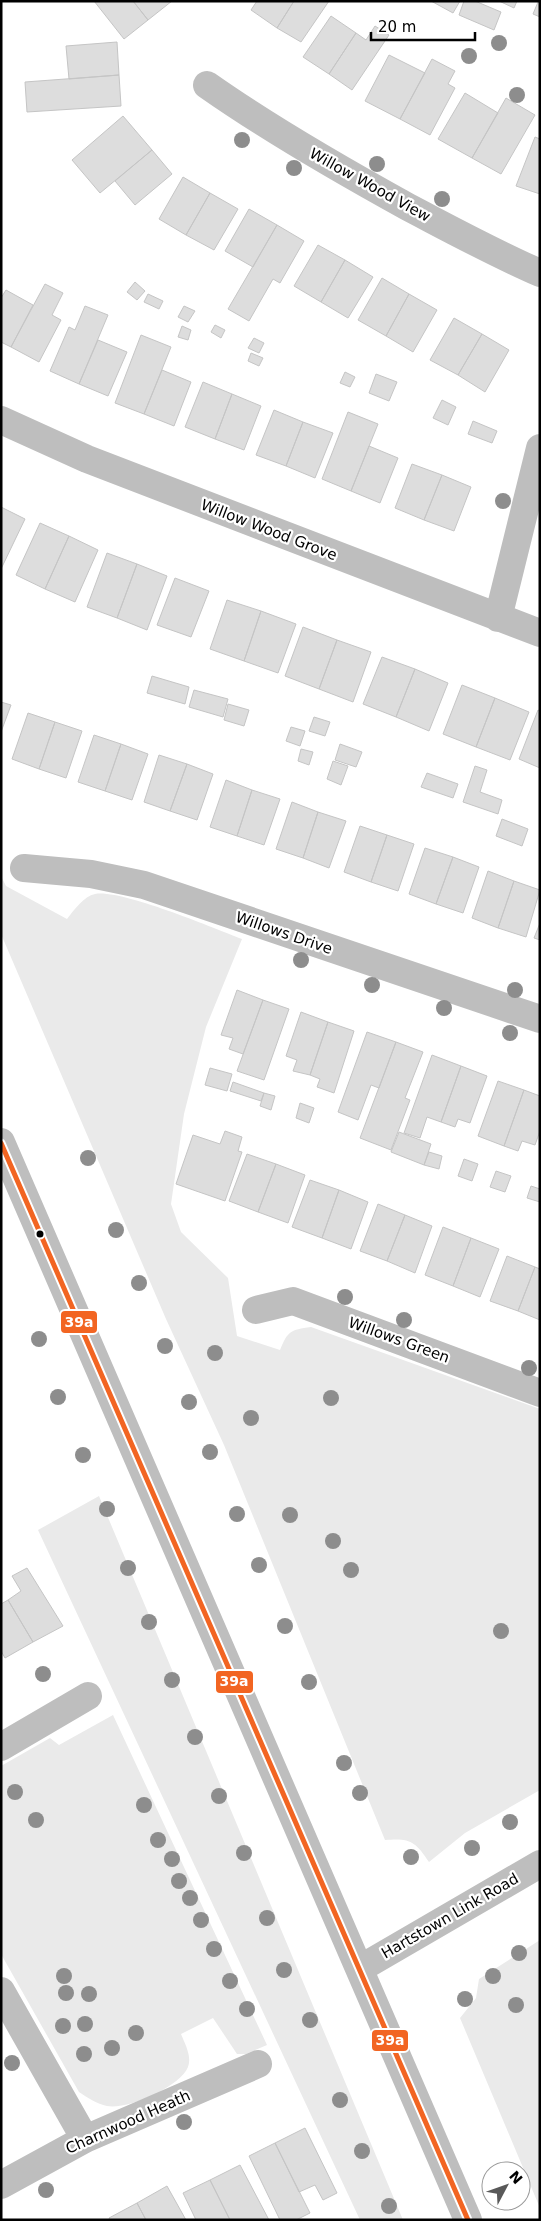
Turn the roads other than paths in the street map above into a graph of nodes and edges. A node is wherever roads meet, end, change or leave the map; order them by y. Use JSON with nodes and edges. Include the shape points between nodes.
{"nodes":[{"id":1,"x":207,"y":85,"type":"dead end"},
{"id":2,"x":540,"y":273,"type":"edge"},
{"id":3,"x":1,"y":420,"type":"edge"},
{"id":4,"x":540,"y":448,"type":"edge"},
{"id":5,"x":498,"y":618,"type":"junction"},
{"id":6,"x":540,"y":633,"type":"edge"},
{"id":7,"x":24,"y":868,"type":"dead end"},
{"id":8,"x":540,"y":1019,"type":"edge"},
{"id":9,"x":1,"y":1142,"type":"edge"},
{"id":10,"x":256,"y":1310,"type":"dead end"},
{"id":11,"x":540,"y":1393,"type":"edge"},
{"id":12,"x":88,"y":1696,"type":"dead end"},
{"id":13,"x":1,"y":1747,"type":"edge"},
{"id":14,"x":540,"y":1864,"type":"edge"},
{"id":15,"x":360,"y":1968,"type":"junction"},
{"id":16,"x":1,"y":1991,"type":"edge"},
{"id":17,"x":258,"y":2064,"type":"dead end"},
{"id":18,"x":85,"y":2139,"type":"junction"},
{"id":19,"x":1,"y":2185,"type":"edge"},
{"id":20,"x":468,"y":2220,"type":"edge"}],
"edges":[{"from":1,"to":2,"type":"street","name":"Willow Wood View","via":[[257,120],[373,188],[493,253]]},
{"from":3,"to":5,"type":"street","name":"Willow Wood Grove","via":[[87,459]]},
{"from":4,"to":5,"type":"street"},
{"from":5,"to":6,"type":"street","name":"Willow Wood Grove"},
{"from":7,"to":8,"type":"street","name":"Willows Drive","via":[[91,874],[144,885]]},
{"from":9,"to":15,"type":"street"},
{"from":10,"to":11,"type":"street","name":"Willows Green","via":[[293,1301]]},
{"from":12,"to":13,"type":"street"},
{"from":14,"to":15,"type":"street","name":"Hartstown Link Road"},
{"from":15,"to":20,"type":"street"},
{"from":16,"to":18,"type":"street"},
{"from":17,"to":18,"type":"street","name":"Charnwood Heath"},
{"from":18,"to":19,"type":"street","name":"Charnwood Heath"}]}
